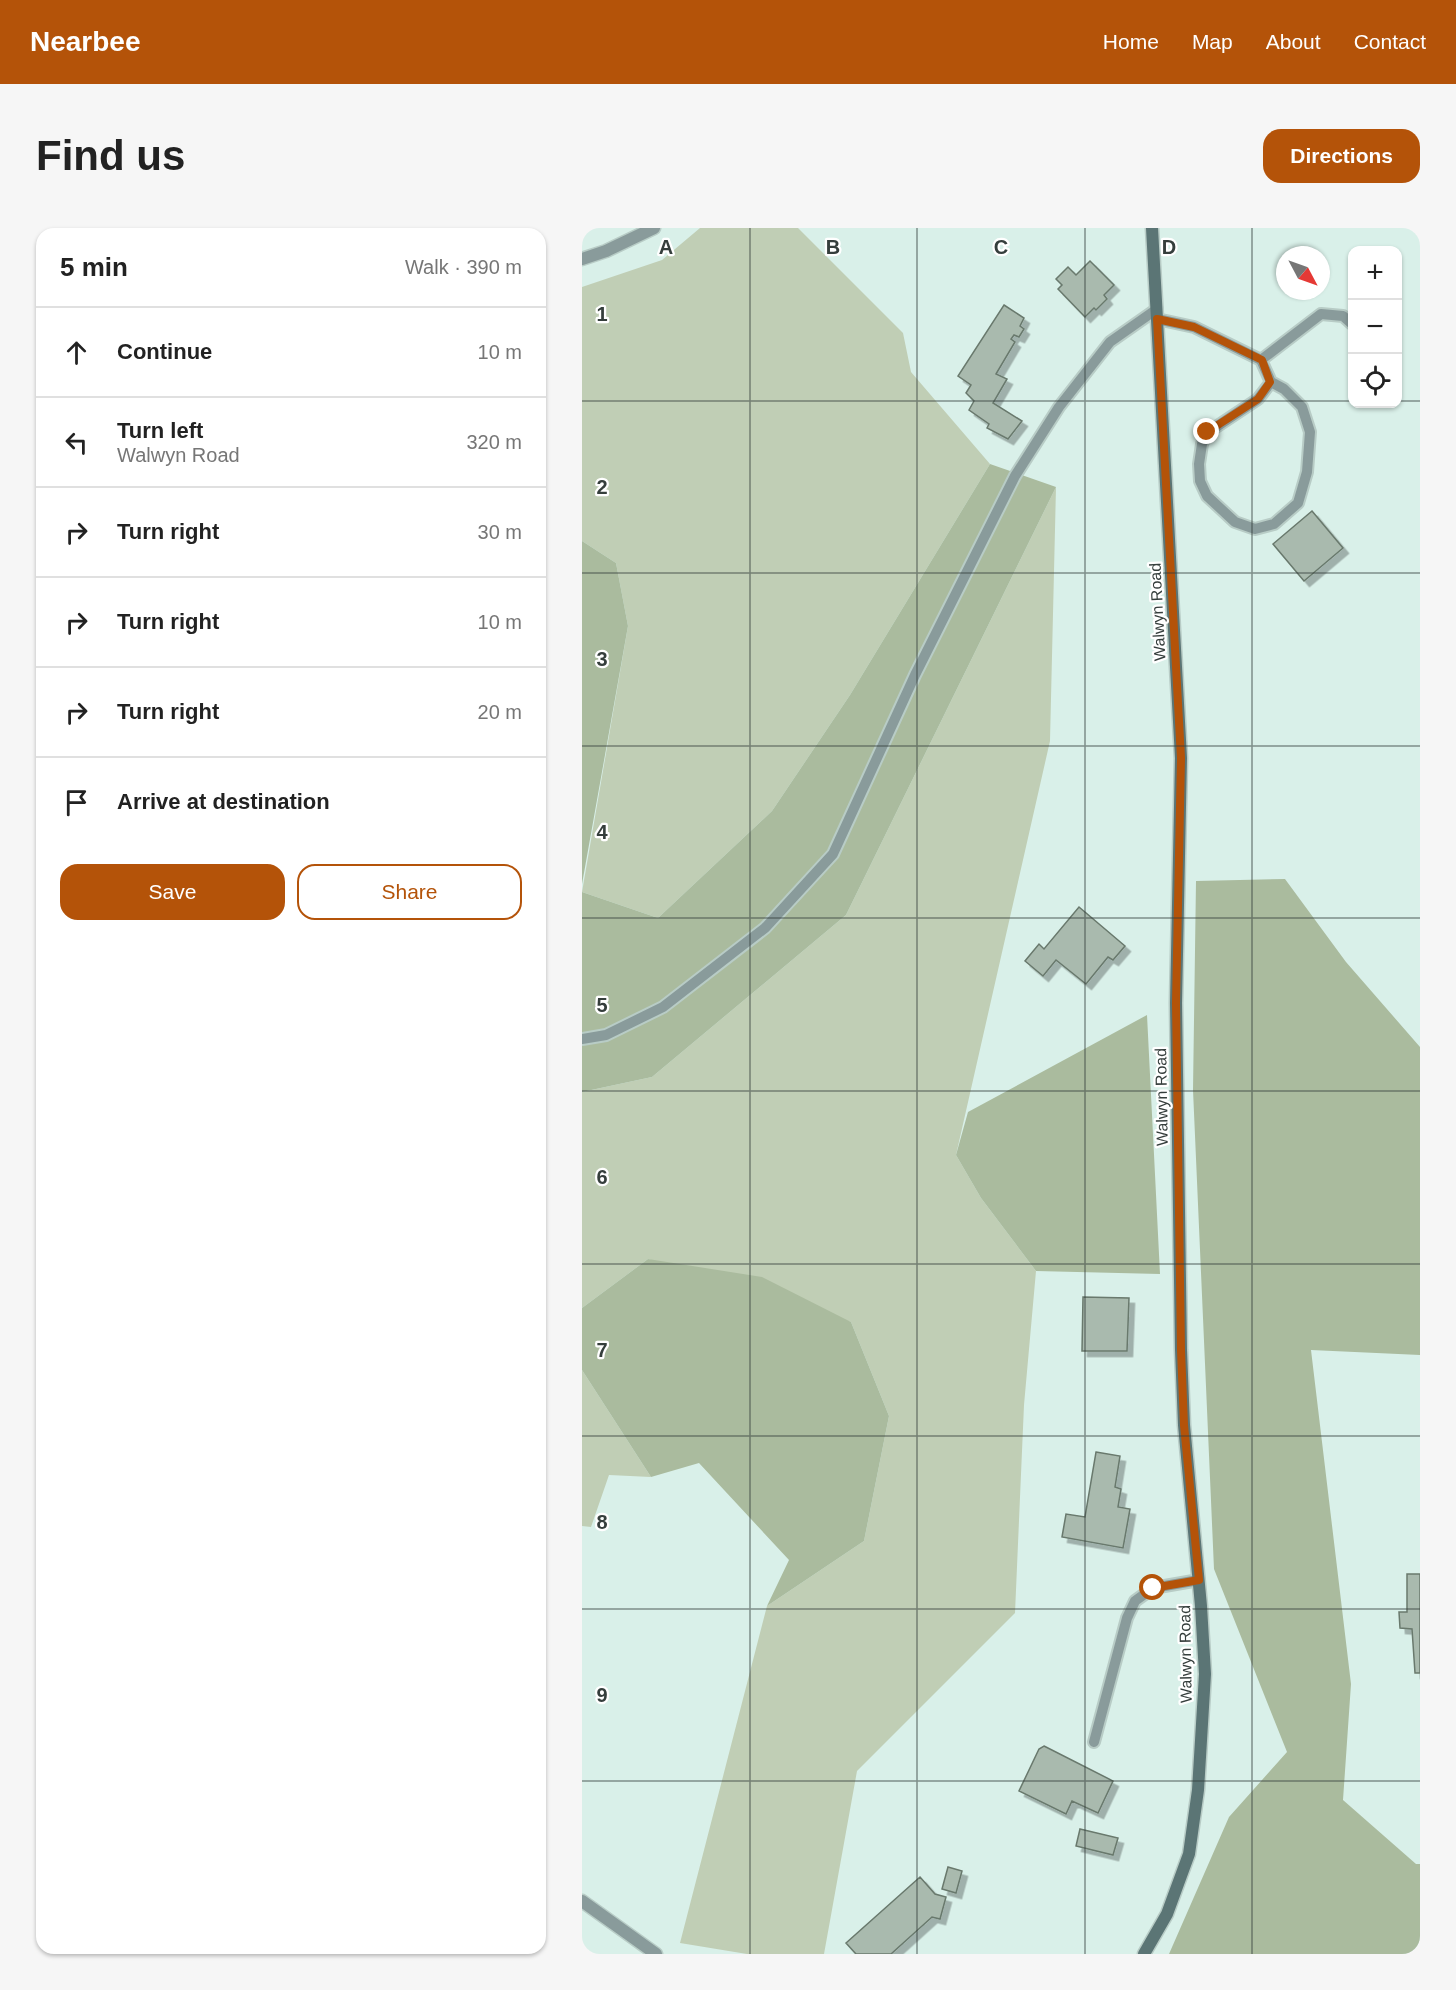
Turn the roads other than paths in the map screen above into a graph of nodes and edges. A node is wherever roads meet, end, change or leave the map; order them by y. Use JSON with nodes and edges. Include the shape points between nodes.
{"nodes":[{"id":1,"x":654,"y":228,"type":"edge"},
{"id":2,"x":1152,"y":228,"type":"edge"},
{"id":3,"x":582,"y":259,"type":"edge"},
{"id":4,"x":1157,"y":314,"type":"junction"},
{"id":5,"x":1348,"y":320,"type":"edge"},
{"id":6,"x":1262,"y":360,"type":"junction"},
{"id":7,"x":1270,"y":382,"type":"junction"},
{"id":8,"x":582,"y":1039,"type":"edge"},
{"id":9,"x":1199,"y":1580,"type":"junction"},
{"id":10,"x":1094,"y":1742,"type":"dead end"},
{"id":11,"x":582,"y":1901,"type":"edge"},
{"id":12,"x":656,"y":1954,"type":"edge"},
{"id":13,"x":1144,"y":1954,"type":"edge"}],
"edges":[{"from":1,"to":3,"type":"street"},
{"from":2,"to":4,"type":"main road","name":"Walwyn Road"},
{"from":4,"to":6,"type":"lane"},
{"from":4,"to":8,"type":"lane","via":[[1110,342],[1059,407],[1016,476],[915,675],[833,854],[765,928],[663,1007],[606,1035]]},
{"from":4,"to":9,"type":"main road","name":"Walwyn Road","via":[[1181,758],[1176,1003],[1181,1350]]},
{"from":5,"to":6,"type":"lane","via":[[1321,314]]},
{"from":6,"to":7,"type":"lane"},
{"from":7,"to":7,"type":"lane","via":[[1284,388],[1302,407],[1310,432],[1307,472],[1298,503],[1274,524],[1255,529],[1235,522],[1207,496],[1200,481],[1199,464],[1207,432],[1258,399]]},
{"from":9,"to":10,"type":"lane","via":[[1153,1588],[1135,1601]]},
{"from":9,"to":13,"type":"main road","name":"Walwyn Road","via":[[1205,1674],[1198,1790],[1189,1854],[1167,1914]]},
{"from":11,"to":12,"type":"street"}]}
